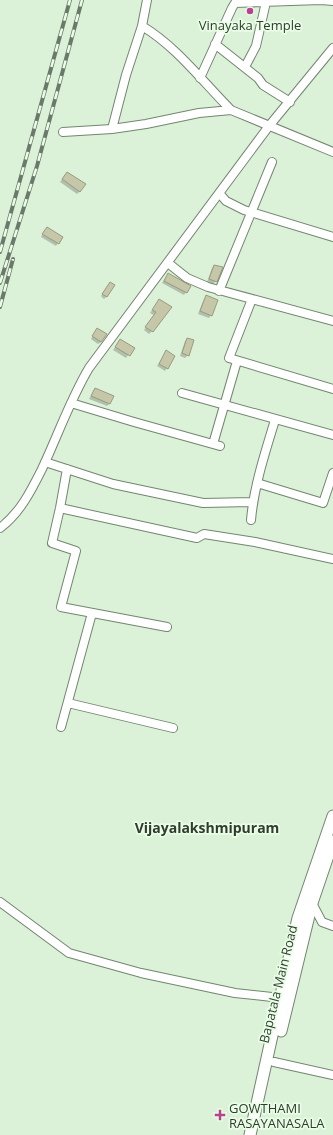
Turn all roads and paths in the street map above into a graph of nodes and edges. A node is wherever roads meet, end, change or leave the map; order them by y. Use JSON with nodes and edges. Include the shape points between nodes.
{"nodes":[{"id":1,"x":147,"y":0,"type":"edge"},
{"id":2,"x":321,"y":0,"type":"edge"},
{"id":3,"x":240,"y":1,"type":"edge"},
{"id":4,"x":333,"y":1,"type":"edge"},
{"id":5,"x":266,"y":2,"type":"junction"},
{"id":6,"x":142,"y":26,"type":"junction"},
{"id":7,"x":216,"y":44,"type":"junction"},
{"id":8,"x":333,"y":48,"type":"edge"},
{"id":9,"x":245,"y":67,"type":"junction"},
{"id":10,"x":200,"y":78,"type":"junction"},
{"id":11,"x":290,"y":102,"type":"junction"},
{"id":12,"x":230,"y":110,"type":"junction"},
{"id":13,"x":270,"y":126,"type":"junction"},
{"id":14,"x":112,"y":129,"type":"junction"},
{"id":15,"x":63,"y":132,"type":"dead end"},
{"id":16,"x":333,"y":152,"type":"edge"},
{"id":17,"x":272,"y":162,"type":"dead end"},
{"id":18,"x":220,"y":194,"type":"junction"},
{"id":19,"x":251,"y":212,"type":"junction"},
{"id":20,"x":333,"y":237,"type":"edge"},
{"id":21,"x":168,"y":263,"type":"junction"},
{"id":22,"x":219,"y":292,"type":"junction"},
{"id":23,"x":252,"y":299,"type":"junction"},
{"id":24,"x":333,"y":321,"type":"edge"},
{"id":25,"x":237,"y":361,"type":"junction"},
{"id":26,"x":333,"y":389,"type":"edge"},
{"id":27,"x":182,"y":393,"type":"dead end"},
{"id":28,"x":71,"y":403,"type":"junction"},
{"id":29,"x":224,"y":404,"type":"junction"},
{"id":30,"x":275,"y":420,"type":"junction"},
{"id":31,"x":333,"y":434,"type":"edge"},
{"id":32,"x":45,"y":462,"type":"junction"},
{"id":33,"x":67,"y":469,"type":"junction"},
{"id":34,"x":333,"y":473,"type":"edge"},
{"id":35,"x":257,"y":483,"type":"junction"},
{"id":36,"x":252,"y":502,"type":"junction"},
{"id":37,"x":60,"y":508,"type":"junction"},
{"id":38,"x":251,"y":520,"type":"dead end"},
{"id":39,"x":0,"y":528,"type":"edge"},
{"id":40,"x":333,"y":559,"type":"edge"},
{"id":41,"x":92,"y":613,"type":"junction"},
{"id":42,"x":167,"y":627,"type":"dead end"},
{"id":43,"x":68,"y":703,"type":"junction"},
{"id":44,"x":62,"y":727,"type":"dead end"},
{"id":45,"x":174,"y":728,"type":"dead end"},
{"id":46,"x":333,"y":816,"type":"edge"},
{"id":47,"x":333,"y":841,"type":"edge"},
{"id":48,"x":0,"y":902,"type":"edge"},
{"id":49,"x":312,"y":903,"type":"junction"},
{"id":50,"x":333,"y":926,"type":"edge"},
{"id":51,"x":281,"y":998,"type":"junction"},
{"id":52,"x":274,"y":1062,"type":"junction"},
{"id":53,"x":333,"y":1075,"type":"edge"},
{"id":54,"x":250,"y":1135,"type":"edge"},
{"id":55,"x":258,"y":1135,"type":"edge"}],
"edges":[{"from":1,"to":6,"type":"street"},
{"from":2,"to":4,"type":"street"},
{"from":2,"to":5,"type":"street"},
{"from":3,"to":5,"type":"street"},
{"from":3,"to":7,"type":"street","via":[[232,8]]},
{"from":5,"to":9,"type":"street","via":[[256,46]]},
{"from":6,"to":10,"type":"street","via":[[157,35]]},
{"from":6,"to":14,"type":"street"},
{"from":7,"to":9,"type":"street"},
{"from":7,"to":10,"type":"street"},
{"from":8,"to":11,"type":"street"},
{"from":9,"to":11,"type":"street","via":[[263,85]]},
{"from":10,"to":12,"type":"street"},
{"from":11,"to":13,"type":"street"},
{"from":12,"to":13,"type":"street"},
{"from":12,"to":14,"type":"street","via":[[216,110]]},
{"from":13,"to":16,"type":"street"},
{"from":13,"to":18,"type":"street"},
{"from":14,"to":15,"type":"street"},
{"from":17,"to":19,"type":"street"},
{"from":18,"to":19,"type":"street","via":[[226,201]]},
{"from":18,"to":21,"type":"street"},
{"from":19,"to":20,"type":"street"},
{"from":19,"to":22,"type":"street"},
{"from":21,"to":22,"type":"street","via":[[187,278]]},
{"from":21,"to":28,"type":"street","via":[[90,368]]},
{"from":22,"to":23,"type":"street"},
{"from":23,"to":24,"type":"street"},
{"from":23,"to":25,"type":"street","via":[[229,358]]},
{"from":25,"to":26,"type":"street"},
{"from":25,"to":29,"type":"street"},
{"from":27,"to":29,"type":"street"},
{"from":28,"to":29,"type":"street","via":[[217,445]]},
{"from":28,"to":32,"type":"street"},
{"from":29,"to":30,"type":"street"},
{"from":30,"to":31,"type":"street"},
{"from":30,"to":35,"type":"street"},
{"from":32,"to":33,"type":"street"},
{"from":32,"to":39,"type":"street","via":[[21,508]]},
{"from":33,"to":36,"type":"street","via":[[113,484],[203,503]]},
{"from":33,"to":37,"type":"street"},
{"from":34,"to":35,"type":"street","via":[[323,503]]},
{"from":35,"to":36,"type":"street"},
{"from":36,"to":38,"type":"street"},
{"from":37,"to":40,"type":"street","via":[[196,538],[204,534]]},
{"from":37,"to":41,"type":"street","via":[[52,543],[76,552],[61,607]]},
{"from":41,"to":42,"type":"street"},
{"from":41,"to":43,"type":"street"},
{"from":43,"to":44,"type":"street"},
{"from":43,"to":45,"type":"street"},
{"from":46,"to":51,"type":"main road","via":[[298,918]]},
{"from":47,"to":49,"type":"main road","name":"Bapatala Main Road"},
{"from":48,"to":51,"type":"street","via":[[69,953],[141,974],[227,992]]},
{"from":49,"to":50,"type":"street","via":[[322,922]]},
{"from":49,"to":52,"type":"main road","name":"Bapatala Main Road"},
{"from":51,"to":54,"type":"main road"},
{"from":52,"to":53,"type":"street"},
{"from":52,"to":55,"type":"main road","name":"Bapatala Main Road"}]}
